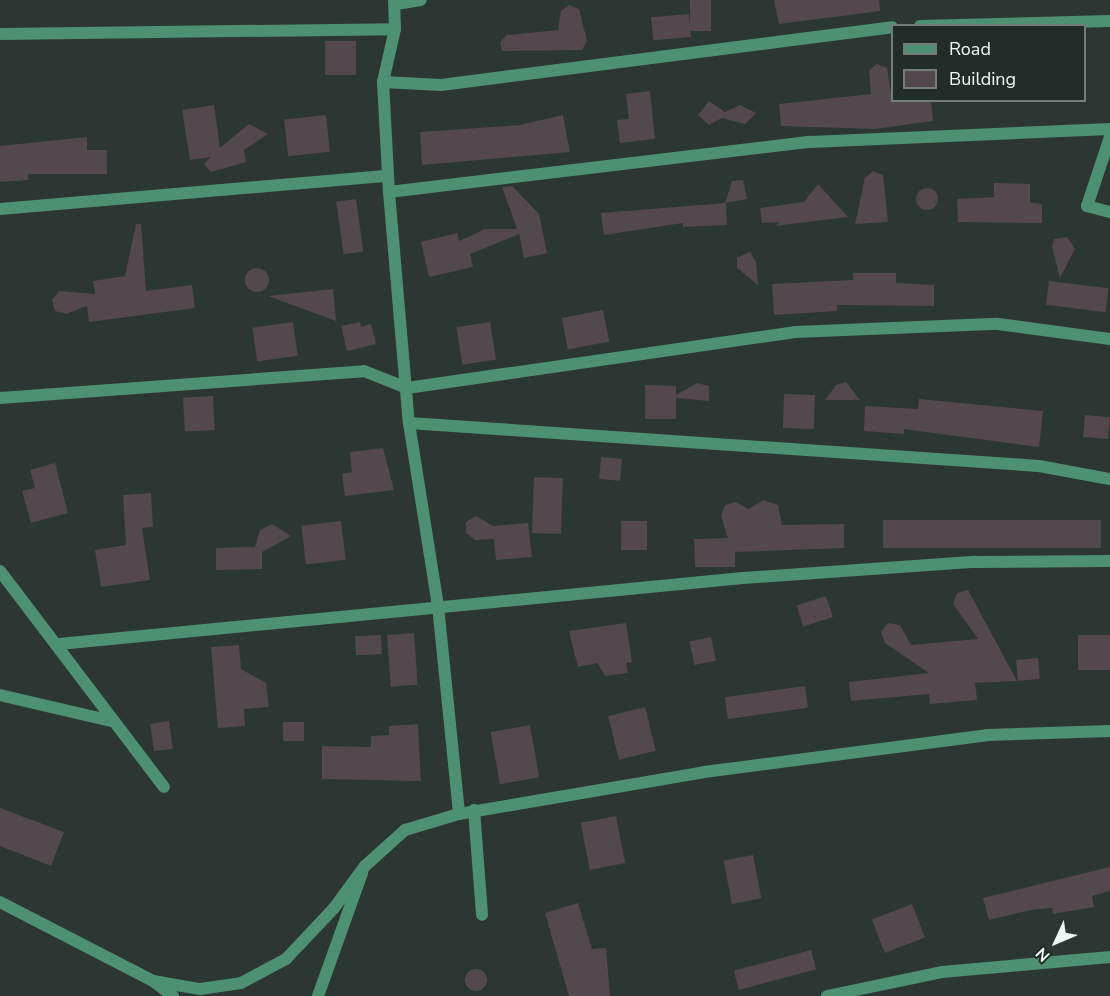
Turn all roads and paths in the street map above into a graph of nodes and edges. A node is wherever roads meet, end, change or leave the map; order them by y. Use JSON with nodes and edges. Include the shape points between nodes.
{"nodes":[{"id":1,"x":421,"y":0,"type":"edge"},
{"id":2,"x":395,"y":2,"type":"edge"},
{"id":3,"x":1110,"y":21,"type":"edge"},
{"id":4,"x":996,"y":24,"type":"edge"},
{"id":5,"x":891,"y":27,"type":"edge"},
{"id":6,"x":395,"y":29,"type":"junction"},
{"id":7,"x":0,"y":34,"type":"edge"},
{"id":8,"x":383,"y":82,"type":"junction"},
{"id":9,"x":1110,"y":129,"type":"edge"},
{"id":10,"x":1110,"y":137,"type":"edge"},
{"id":11,"x":388,"y":176,"type":"junction"},
{"id":12,"x":389,"y":192,"type":"junction"},
{"id":13,"x":0,"y":209,"type":"edge"},
{"id":14,"x":1110,"y":212,"type":"edge"},
{"id":15,"x":1110,"y":339,"type":"edge"},
{"id":16,"x":407,"y":388,"type":"junction"},
{"id":17,"x":0,"y":398,"type":"edge"},
{"id":18,"x":409,"y":423,"type":"junction"},
{"id":19,"x":1110,"y":479,"type":"edge"},
{"id":20,"x":1110,"y":561,"type":"edge"},
{"id":21,"x":0,"y":571,"type":"edge"},
{"id":22,"x":438,"y":606,"type":"junction"},
{"id":23,"x":59,"y":644,"type":"junction"},
{"id":24,"x":0,"y":695,"type":"edge"},
{"id":25,"x":112,"y":721,"type":"junction"},
{"id":26,"x":1110,"y":731,"type":"edge"},
{"id":27,"x":164,"y":787,"type":"dead end"},
{"id":28,"x":474,"y":810,"type":"junction"},
{"id":29,"x":459,"y":814,"type":"junction"},
{"id":30,"x":365,"y":866,"type":"junction"},
{"id":31,"x":0,"y":902,"type":"edge"},
{"id":32,"x":482,"y":915,"type":"dead end"},
{"id":33,"x":1110,"y":957,"type":"edge"},
{"id":34,"x":153,"y":981,"type":"junction"},
{"id":35,"x":173,"y":996,"type":"edge"},
{"id":36,"x":318,"y":996,"type":"edge"},
{"id":37,"x":827,"y":996,"type":"edge"}],
"edges":[{"from":1,"to":2,"type":"street"},
{"from":2,"to":6,"type":"street"},
{"from":3,"to":4,"type":"street"},
{"from":5,"to":8,"type":"street","via":[[441,85]]},
{"from":6,"to":7,"type":"street"},
{"from":6,"to":8,"type":"street"},
{"from":8,"to":11,"type":"street"},
{"from":9,"to":12,"type":"street","via":[[810,142]]},
{"from":10,"to":14,"type":"street","via":[[1087,206]]},
{"from":11,"to":12,"type":"street"},
{"from":11,"to":13,"type":"street"},
{"from":12,"to":16,"type":"street"},
{"from":15,"to":16,"type":"street","via":[[998,324],[795,332]]},
{"from":16,"to":17,"type":"street","via":[[364,371]]},
{"from":16,"to":18,"type":"street"},
{"from":18,"to":19,"type":"street","via":[[1039,466]]},
{"from":18,"to":22,"type":"street"},
{"from":20,"to":22,"type":"street","via":[[974,562]]},
{"from":21,"to":23,"type":"street"},
{"from":22,"to":23,"type":"street"},
{"from":22,"to":29,"type":"street"},
{"from":23,"to":25,"type":"street"},
{"from":24,"to":25,"type":"street"},
{"from":25,"to":27,"type":"street"},
{"from":26,"to":28,"type":"street","via":[[987,735],[704,772]]},
{"from":28,"to":29,"type":"street"},
{"from":28,"to":32,"type":"street"},
{"from":29,"to":30,"type":"street","via":[[405,830]]},
{"from":30,"to":34,"type":"street","via":[[334,908],[286,959],[241,983],[200,989]]},
{"from":30,"to":36,"type":"street"},
{"from":31,"to":34,"type":"street"},
{"from":33,"to":37,"type":"street","via":[[942,972]]},
{"from":34,"to":35,"type":"street"}]}
